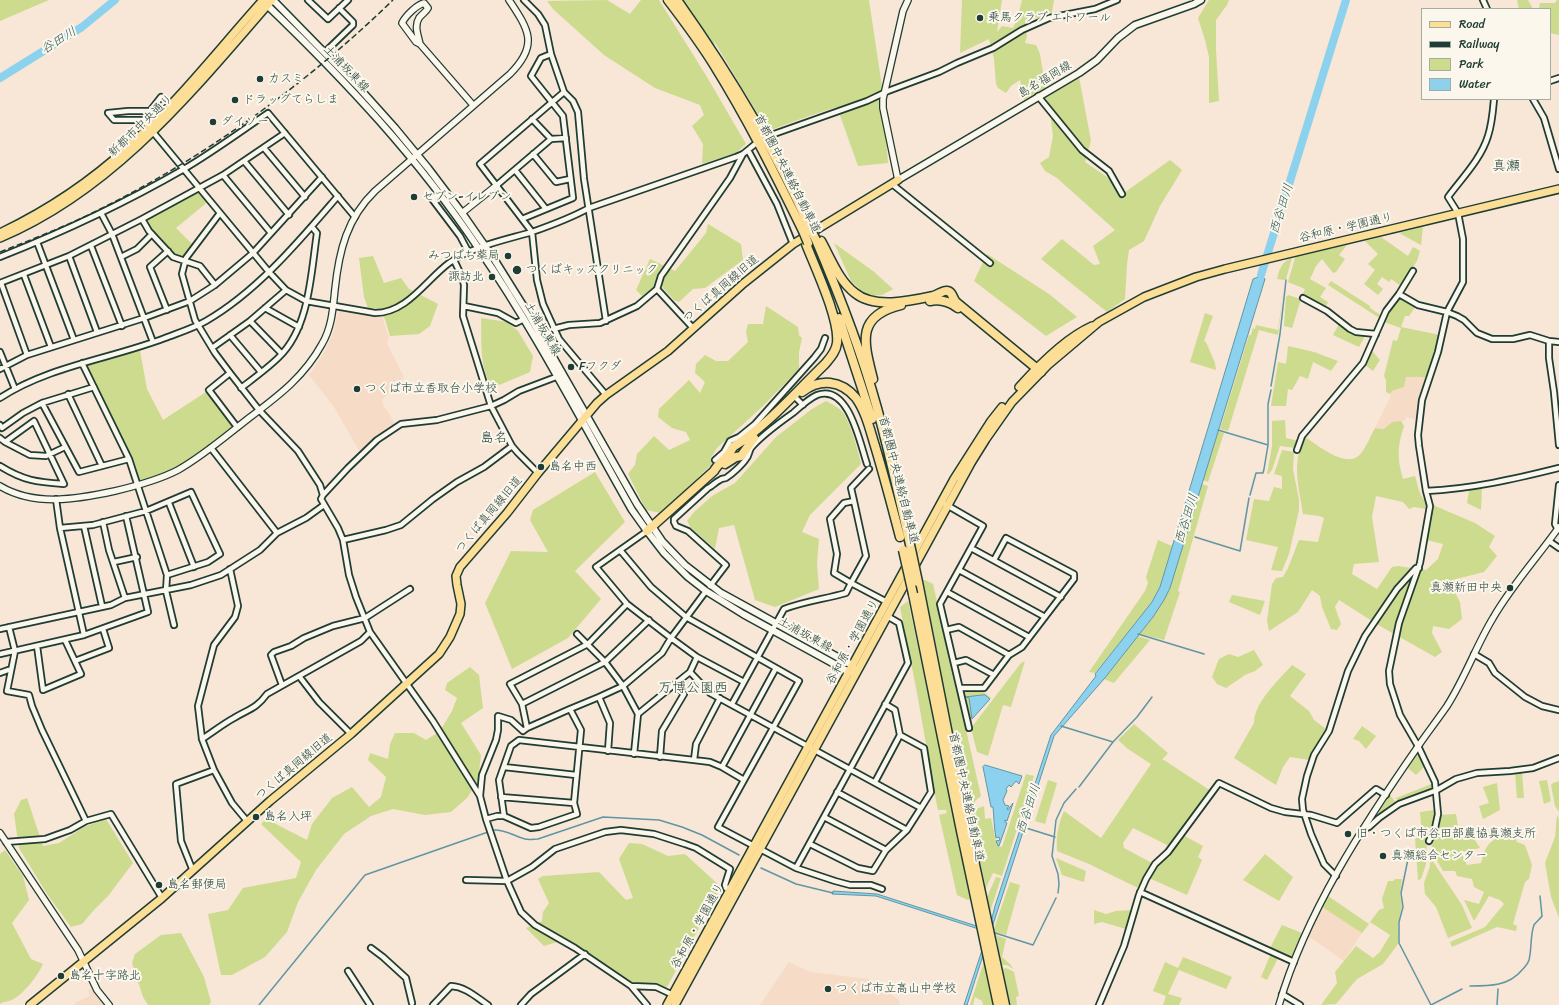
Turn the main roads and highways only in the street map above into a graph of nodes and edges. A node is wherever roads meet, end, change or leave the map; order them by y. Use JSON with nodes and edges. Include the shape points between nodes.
{"nodes":[{"id":1,"x":668,"y":0,"type":"edge"},
{"id":2,"x":677,"y":0,"type":"edge"},
{"id":3,"x":1201,"y":0,"type":"edge"},
{"id":4,"x":268,"y":1,"type":"edge"},
{"id":5,"x":151,"y":129,"type":"junction"},
{"id":6,"x":414,"y":156,"type":"junction"},
{"id":7,"x":895,"y":182,"type":"joint"},
{"id":8,"x":1559,"y":189,"type":"edge"},
{"id":9,"x":807,"y":229,"type":"junction"},
{"id":10,"x":0,"y":233,"type":"edge"},
{"id":11,"x":0,"y":238,"type":"edge"},
{"id":12,"x":812,"y":241,"type":"junction"},
{"id":13,"x":482,"y":247,"type":"junction"},
{"id":14,"x":983,"y":325,"type":"junction"},
{"id":15,"x":1039,"y":370,"type":"junction"},
{"id":16,"x":584,"y":418,"type":"junction"},
{"id":17,"x":886,"y":442,"type":"junction"},
{"id":18,"x":714,"y":471,"type":"junction"},
{"id":19,"x":944,"y":504,"type":"junction"},
{"id":20,"x":649,"y":529,"type":"junction"},
{"id":21,"x":900,"y":537,"type":"junction"},
{"id":22,"x":774,"y":627,"type":"junction"},
{"id":23,"x":852,"y":670,"type":"junction"},
{"id":24,"x":757,"y":848,"type":"junction"},
{"id":25,"x":30,"y":1005,"type":"edge"},
{"id":26,"x":667,"y":1005,"type":"edge"},
{"id":27,"x":675,"y":1005,"type":"edge"},
{"id":28,"x":998,"y":1005,"type":"edge"},
{"id":29,"x":1005,"y":1005,"type":"edge"}],
"edges":[{"from":1,"to":9,"type":"highway","name":"首都圏中央連絡自動車道","via":[[713,63]]},
{"from":2,"to":9,"type":"highway","name":"首都圏中央連絡自動車道","via":[[752,114],[798,201]]},
{"from":3,"to":7,"type":"main road","name":"島名福岡線","via":[[1135,25],[1088,67]]},
{"from":4,"to":5,"type":"main road","name":"新都市中央通り"},
{"from":4,"to":6,"type":"main road","name":"土浦坂東線"},
{"from":4,"to":6,"type":"main road","name":"土浦坂東線","via":[[325,52],[360,89]]},
{"from":5,"to":10,"type":"main road","name":"新都市中央通り","via":[[84,183]]},
{"from":5,"to":11,"type":"main road","name":"新都市中央通り","via":[[118,165],[88,188],[31,223]]},
{"from":6,"to":13,"type":"main road","name":"土浦坂東線"},
{"from":6,"to":13,"type":"main road","name":"土浦坂東線","via":[[462,213]]},
{"from":7,"to":16,"type":"main road","name":"つくば真岡線旧道","via":[[793,244],[744,283],[668,351],[606,395]]},
{"from":8,"to":15,"type":"main road","name":"谷和原・学園通り","via":[[1196,277],[1124,307],[1083,330],[1055,352]]},
{"from":9,"to":12,"type":"highway","name":"首都圏中央連絡自動車道","bridge":true},
{"from":12,"to":14,"type":"highway","via":[[841,278],[860,297],[873,302],[895,302],[934,296],[948,291],[956,302]]},
{"from":12,"to":17,"type":"highway","name":"首都圏中央連絡自動車道","via":[[839,295],[860,354]]},
{"from":12,"to":18,"type":"highway","via":[[836,325],[837,345],[833,355],[757,430],[733,447],[732,452]]},
{"from":12,"to":21,"type":"highway","name":"首都圏中央連絡自動車道","via":[[873,426]]},
{"from":13,"to":16,"type":"main road","name":"土浦坂東線","via":[[556,377]]},
{"from":13,"to":16,"type":"main road","name":"土浦坂東線","via":[[529,315]]},
{"from":14,"to":15,"type":"highway"},
{"from":14,"to":17,"type":"highway","via":[[952,304],[938,300],[892,307],[878,313],[867,330],[866,348],[882,409]]},
{"from":15,"to":19,"type":"main road","name":"谷和原・学園通り","via":[[1022,383],[992,421],[957,474]]},
{"from":16,"to":20,"type":"main road","name":"土浦坂東線","via":[[637,504]]},
{"from":16,"to":25,"type":"main road","name":"つくば真岡線旧道","via":[[503,518],[460,566],[456,576],[461,609],[450,637],[438,654],[406,685],[281,791],[162,898]]},
{"from":17,"to":29,"type":"highway","name":"首都圏中央連絡自動車道","bridge":true,"via":[[918,582],[956,778]]},
{"from":18,"to":20,"type":"highway"},
{"from":18,"to":21,"type":"highway","via":[[741,456],[758,432],[805,390],[816,383],[835,384],[856,398],[868,421]]},
{"from":19,"to":23,"type":"main road","name":"谷和原・学園通り","via":[[887,602]]},
{"from":19,"to":23,"type":"main road","name":"谷和原・学園通り","via":[[887,616]]},
{"from":20,"to":22,"type":"main road","name":"土浦坂東線","via":[[677,558],[710,586]]},
{"from":20,"to":22,"type":"main road","name":"土浦坂東線","via":[[672,562],[706,591],[743,614]]},
{"from":21,"to":28,"type":"highway","name":"首都圏中央連絡自動車道","bridge":true},
{"from":22,"to":23,"type":"main road","name":"土浦坂東線"},
{"from":23,"to":24,"type":"main road","name":"谷和原・学園通り"},
{"from":24,"to":26,"type":"main road","name":"谷和原・学園通り","via":[[730,890]]},
{"from":24,"to":27,"type":"main road","name":"谷和原・学園通り"}]}
